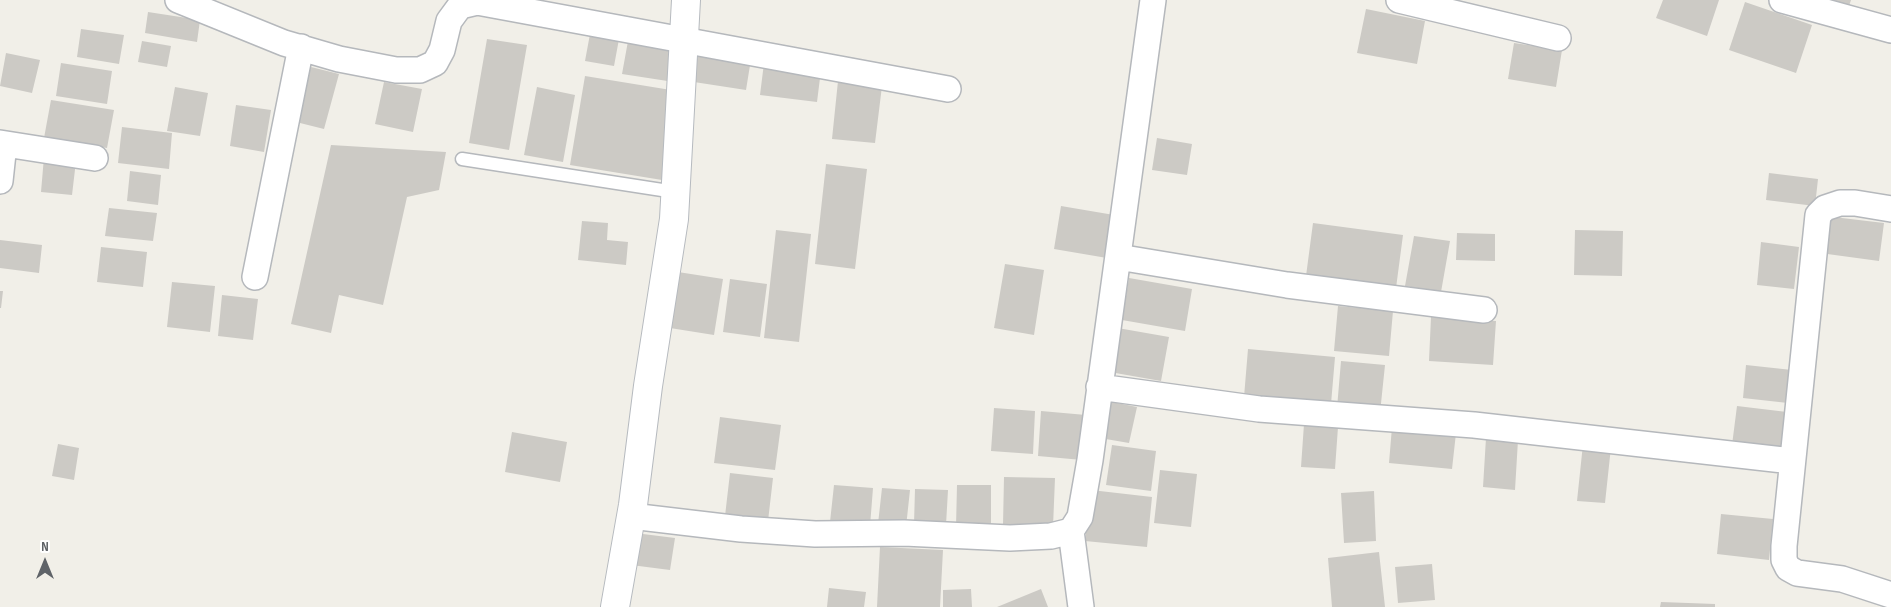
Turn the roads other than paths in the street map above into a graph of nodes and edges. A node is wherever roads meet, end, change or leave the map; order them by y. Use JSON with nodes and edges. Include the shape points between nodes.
{"nodes":[{"id":1,"x":178,"y":0,"type":"edge"},
{"id":2,"x":686,"y":0,"type":"edge"},
{"id":3,"x":1153,"y":0,"type":"edge"},
{"id":4,"x":1399,"y":0,"type":"edge"},
{"id":5,"x":1782,"y":0,"type":"edge"},
{"id":6,"x":1891,"y":30,"type":"edge"},
{"id":7,"x":1558,"y":38,"type":"dead end"},
{"id":8,"x":684,"y":41,"type":"junction"},
{"id":9,"x":301,"y":48,"type":"junction"},
{"id":10,"x":948,"y":89,"type":"dead end"},
{"id":11,"x":2,"y":143,"type":"edge"},
{"id":12,"x":95,"y":158,"type":"dead end"},
{"id":13,"x":462,"y":159,"type":"dead end"},
{"id":14,"x":0,"y":181,"type":"edge"},
{"id":15,"x":675,"y":192,"type":"junction"},
{"id":16,"x":1891,"y":209,"type":"edge"},
{"id":17,"x":1118,"y":257,"type":"junction"},
{"id":18,"x":255,"y":277,"type":"dead end"},
{"id":19,"x":1484,"y":310,"type":"dead end"},
{"id":20,"x":1100,"y":387,"type":"junction"},
{"id":21,"x":1792,"y":461,"type":"junction"},
{"id":22,"x":630,"y":516,"type":"junction"},
{"id":23,"x":1071,"y":531,"type":"junction"},
{"id":24,"x":1883,"y":598,"type":"edge"},
{"id":25,"x":615,"y":607,"type":"edge"},
{"id":26,"x":1081,"y":607,"type":"edge"}],
"edges":[{"from":1,"to":9,"type":"street"},
{"from":2,"to":8,"type":"street"},
{"from":3,"to":17,"type":"street"},
{"from":4,"to":7,"type":"street"},
{"from":5,"to":6,"type":"street"},
{"from":8,"to":9,"type":"street","via":[[477,2],[460,6],[450,20],[435,63],[420,70],[396,70]]},
{"from":8,"to":10,"type":"street"},
{"from":8,"to":15,"type":"street"},
{"from":9,"to":18,"type":"street"},
{"from":11,"to":12,"type":"street"},
{"from":11,"to":14,"type":"street"},
{"from":13,"to":15,"type":"lane"},
{"from":15,"to":22,"type":"street","via":[[674,219]]},
{"from":16,"to":21,"type":"street","via":[[1840,203],[1825,208],[1818,215],[1804,372]]},
{"from":17,"to":19,"type":"street","via":[[1287,285]]},
{"from":17,"to":20,"type":"street"},
{"from":20,"to":21,"type":"street","via":[[1259,409],[1474,425]]},
{"from":20,"to":23,"type":"street","via":[[1080,516]]},
{"from":21,"to":24,"type":"street","via":[[1784,546],[1784,560],[1788,568],[1797,573],[1842,579]]},
{"from":22,"to":23,"type":"street","via":[[814,534],[904,533],[1010,538],[1052,536]]},
{"from":22,"to":25,"type":"street"},
{"from":23,"to":26,"type":"street"}]}
